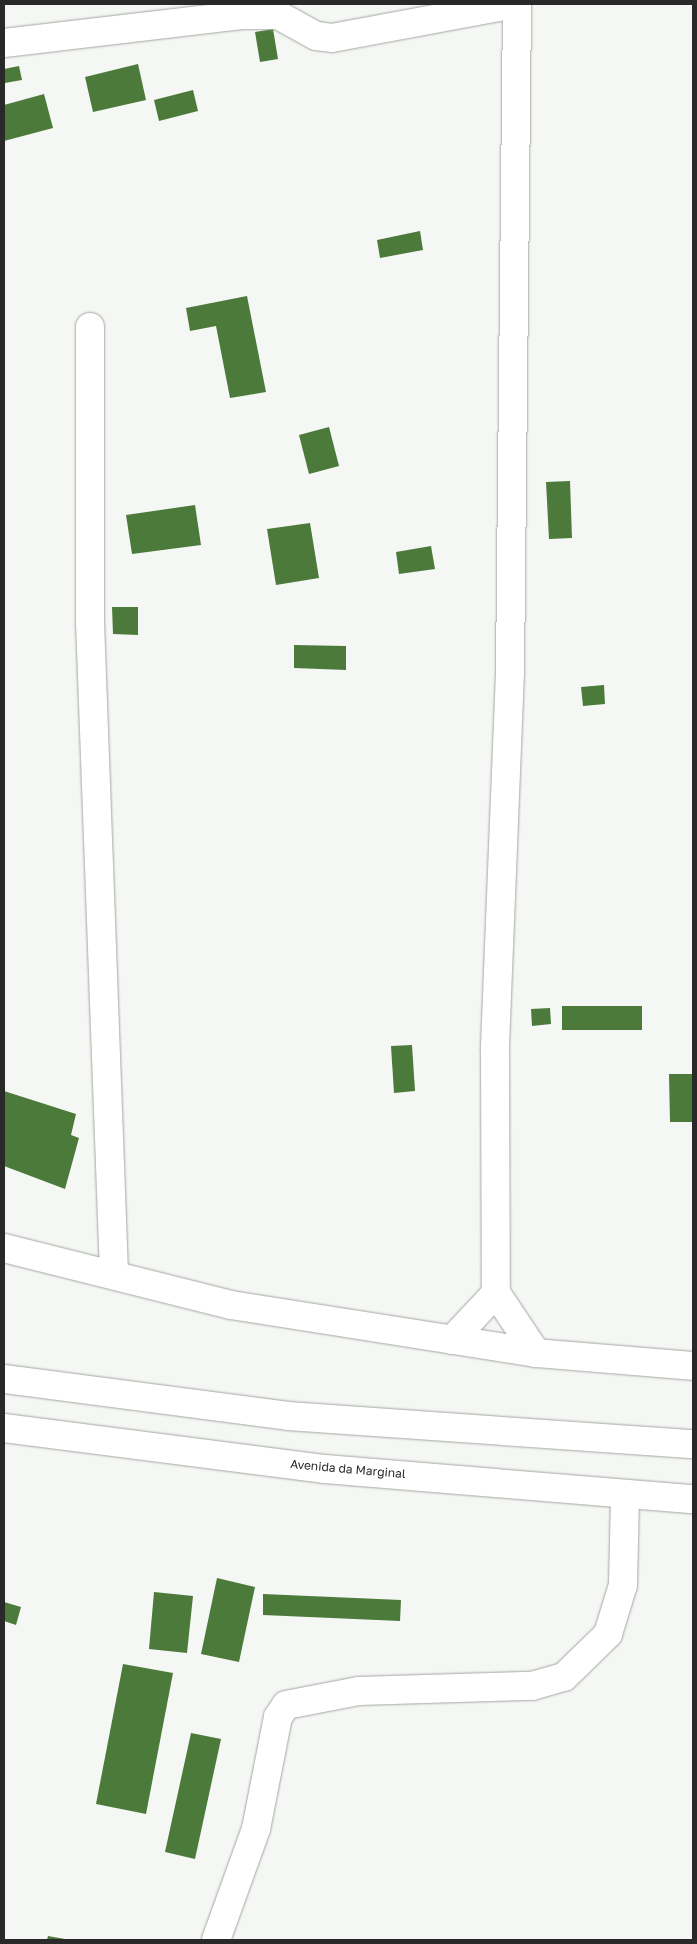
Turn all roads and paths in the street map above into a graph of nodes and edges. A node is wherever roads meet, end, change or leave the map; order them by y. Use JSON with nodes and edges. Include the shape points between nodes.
{"nodes":[{"id":1,"x":517,"y":4,"type":"edge"},
{"id":2,"x":4,"y":42,"type":"edge"},
{"id":3,"x":90,"y":327,"type":"dead end"},
{"id":4,"x":4,"y":1248,"type":"edge"},
{"id":5,"x":114,"y":1274,"type":"junction"},
{"id":6,"x":496,"y":1293,"type":"junction"},
{"id":7,"x":452,"y":1340,"type":"junction"},
{"id":8,"x":536,"y":1353,"type":"junction"},
{"id":9,"x":693,"y":1366,"type":"edge"},
{"id":10,"x":4,"y":1379,"type":"edge"},
{"id":11,"x":4,"y":1428,"type":"edge"},
{"id":12,"x":693,"y":1444,"type":"edge"},
{"id":13,"x":625,"y":1496,"type":"junction"},
{"id":14,"x":693,"y":1499,"type":"edge"},
{"id":15,"x":216,"y":1940,"type":"edge"}],
"edges":[{"from":1,"to":2,"type":"street","via":[[332,38],[316,36],[278,16],[243,15]]},
{"from":1,"to":6,"type":"street","via":[[510,672],[495,1050]]},
{"from":3,"to":5,"type":"street","via":[[90,622]]},
{"from":4,"to":5,"type":"street"},
{"from":5,"to":7,"type":"street","via":[[231,1305]]},
{"from":6,"to":7,"type":"street"},
{"from":6,"to":8,"type":"street"},
{"from":7,"to":8,"type":"street"},
{"from":8,"to":9,"type":"street"},
{"from":10,"to":12,"type":"street","via":[[288,1416]]},
{"from":11,"to":13,"type":"street","name":"Avenida da Marginal","via":[[325,1468]]},
{"from":13,"to":14,"type":"street","name":"Avenida da Marginal"},
{"from":13,"to":15,"type":"street","via":[[623,1585],[608,1634],[564,1676],[532,1686],[358,1691],[286,1705],[278,1717],[256,1829]]}]}
